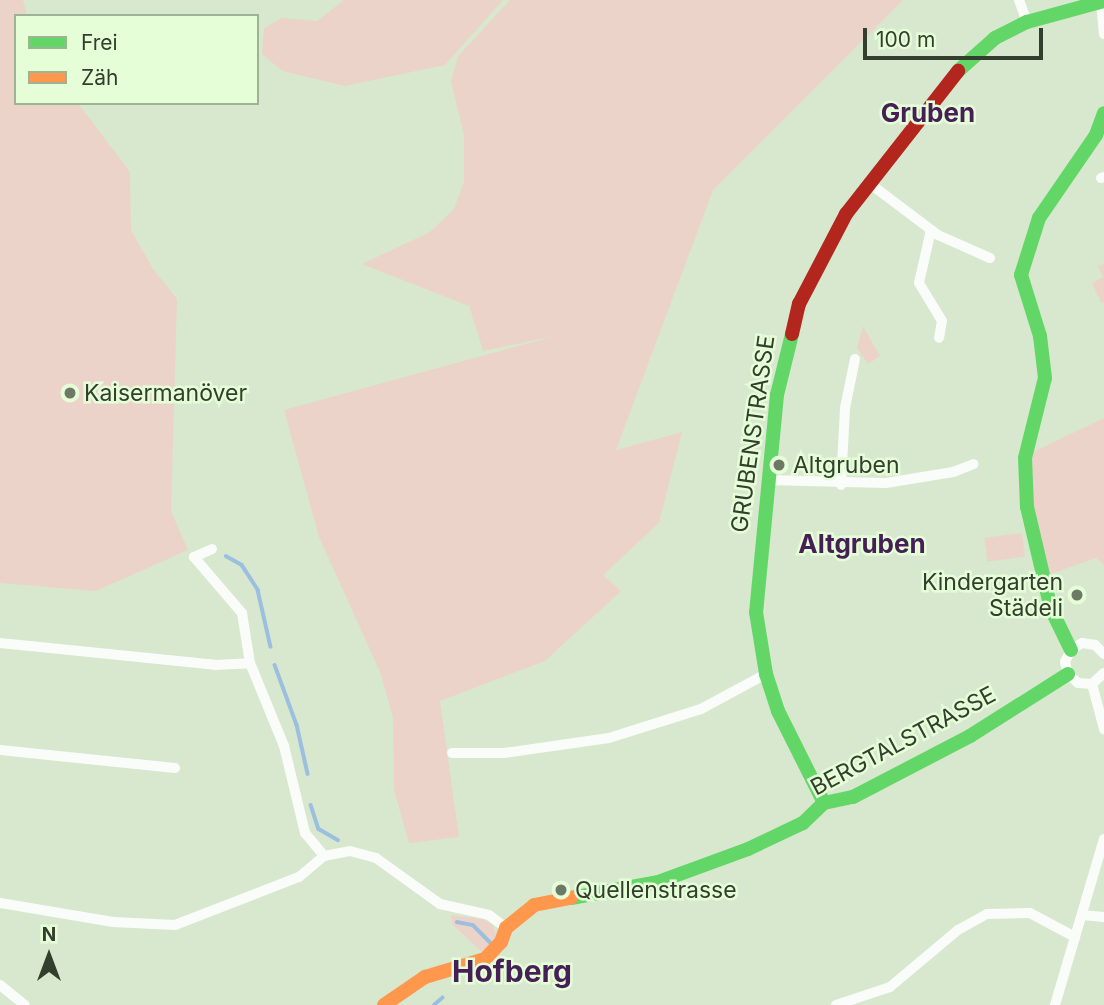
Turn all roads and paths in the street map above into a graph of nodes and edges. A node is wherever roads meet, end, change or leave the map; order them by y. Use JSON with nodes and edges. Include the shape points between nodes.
{"nodes":[{"id":1,"x":1019,"y":0,"type":"edge"},
{"id":2,"x":1102,"y":1,"type":"edge"},
{"id":3,"x":1027,"y":22,"type":"junction"},
{"id":4,"x":1104,"y":34,"type":"edge"},
{"id":5,"x":1104,"y":113,"type":"edge"},
{"id":6,"x":869,"y":183,"type":"junction"},
{"id":7,"x":931,"y":230,"type":"junction"},
{"id":8,"x":990,"y":258,"type":"dead end"},
{"id":9,"x":939,"y":338,"type":"dead end"},
{"id":10,"x":855,"y":359,"type":"dead end"},
{"id":11,"x":974,"y":464,"type":"dead end"},
{"id":12,"x":767,"y":480,"type":"junction"},
{"id":13,"x":841,"y":485,"type":"junction"},
{"id":14,"x":212,"y":549,"type":"dead end"},
{"id":15,"x":0,"y":643,"type":"edge"},
{"id":16,"x":1071,"y":650,"type":"junction"},
{"id":17,"x":1104,"y":654,"type":"edge"},
{"id":18,"x":250,"y":663,"type":"junction"},
{"id":19,"x":1104,"y":673,"type":"edge"},
{"id":20,"x":766,"y":674,"type":"junction"},
{"id":21,"x":1068,"y":674,"type":"junction"},
{"id":22,"x":1092,"y":684,"type":"junction"},
{"id":23,"x":1104,"y":729,"type":"edge"},
{"id":24,"x":0,"y":750,"type":"edge"},
{"id":25,"x":452,"y":753,"type":"dead end"},
{"id":26,"x":175,"y":768,"type":"dead end"},
{"id":27,"x":824,"y":803,"type":"junction"},
{"id":28,"x":1104,"y":839,"type":"edge"},
{"id":29,"x":324,"y":856,"type":"junction"},
{"id":30,"x":0,"y":903,"type":"edge"},
{"id":31,"x":1082,"y":915,"type":"junction"},
{"id":32,"x":1104,"y":917,"type":"edge"},
{"id":33,"x":506,"y":928,"type":"junction"},
{"id":34,"x":1075,"y":936,"type":"junction"},
{"id":35,"x":0,"y":985,"type":"edge"},
{"id":36,"x":25,"y":1005,"type":"edge"},
{"id":37,"x":384,"y":1005,"type":"edge"},
{"id":38,"x":836,"y":1005,"type":"edge"},
{"id":39,"x":1055,"y":1005,"type":"edge"}],
"edges":[{"from":1,"to":3,"type":"street"},
{"from":2,"to":3,"type":"street","name":"GRUBENSTRASSE"},
{"from":2,"to":4,"type":"street"},
{"from":3,"to":6,"type":"street","name":"GRUBENSTRASSE","via":[[995,38],[948,79]]},
{"from":5,"to":16,"type":"street","via":[[1096,135],[1039,218],[1021,275],[1045,370],[1025,458],[1025,496],[1051,609]]},
{"from":6,"to":7,"type":"street"},
{"from":6,"to":12,"type":"street","name":"GRUBENSTRASSE","via":[[827,244],[799,304],[781,370]]},
{"from":7,"to":8,"type":"street","via":[[971,253]]},
{"from":7,"to":9,"type":"street","via":[[919,283],[942,320]]},
{"from":10,"to":13,"type":"street","via":[[845,408]]},
{"from":11,"to":13,"type":"street","via":[[922,478]]},
{"from":12,"to":13,"type":"street"},
{"from":12,"to":20,"type":"street","name":"GRUBENSTRASSE","via":[[756,590]]},
{"from":14,"to":18,"type":"street","via":[[194,557],[211,582],[238,605]]},
{"from":15,"to":18,"type":"street","via":[[215,665]]},
{"from":16,"to":17,"type":"street","via":[[1089,643]]},
{"from":16,"to":21,"type":"street","via":[[1065,662]]},
{"from":18,"to":29,"type":"street","via":[[284,746],[305,833]]},
{"from":19,"to":22,"type":"street"},
{"from":20,"to":25,"type":"street","via":[[702,709],[616,736],[553,748]]},
{"from":20,"to":27,"type":"street","name":"GRUBENSTRASSE","via":[[785,729]]},
{"from":21,"to":22,"type":"street","via":[[1078,683]]},
{"from":21,"to":27,"type":"street","name":"BERGTALSTRASSE","via":[[915,765],[853,797]]},
{"from":22,"to":23,"type":"street"},
{"from":24,"to":26,"type":"street"},
{"from":27,"to":33,"type":"street","name":"BERGTALSTRASSE","via":[[803,823],[703,868],[658,882],[544,901]]},
{"from":28,"to":31,"type":"street"},
{"from":29,"to":30,"type":"street","via":[[299,877],[175,925],[113,922]]},
{"from":29,"to":33,"type":"street","via":[[350,851],[368,855],[440,904],[489,915]]},
{"from":31,"to":32,"type":"street"},
{"from":31,"to":34,"type":"street"},
{"from":33,"to":37,"type":"street","name":"BERGTALSTRASSE","via":[[501,942],[485,960],[425,977]]},
{"from":34,"to":38,"type":"street","via":[[1030,913],[987,914],[958,930],[890,987]]},
{"from":34,"to":39,"type":"street"},
{"from":35,"to":36,"type":"street"}]}
